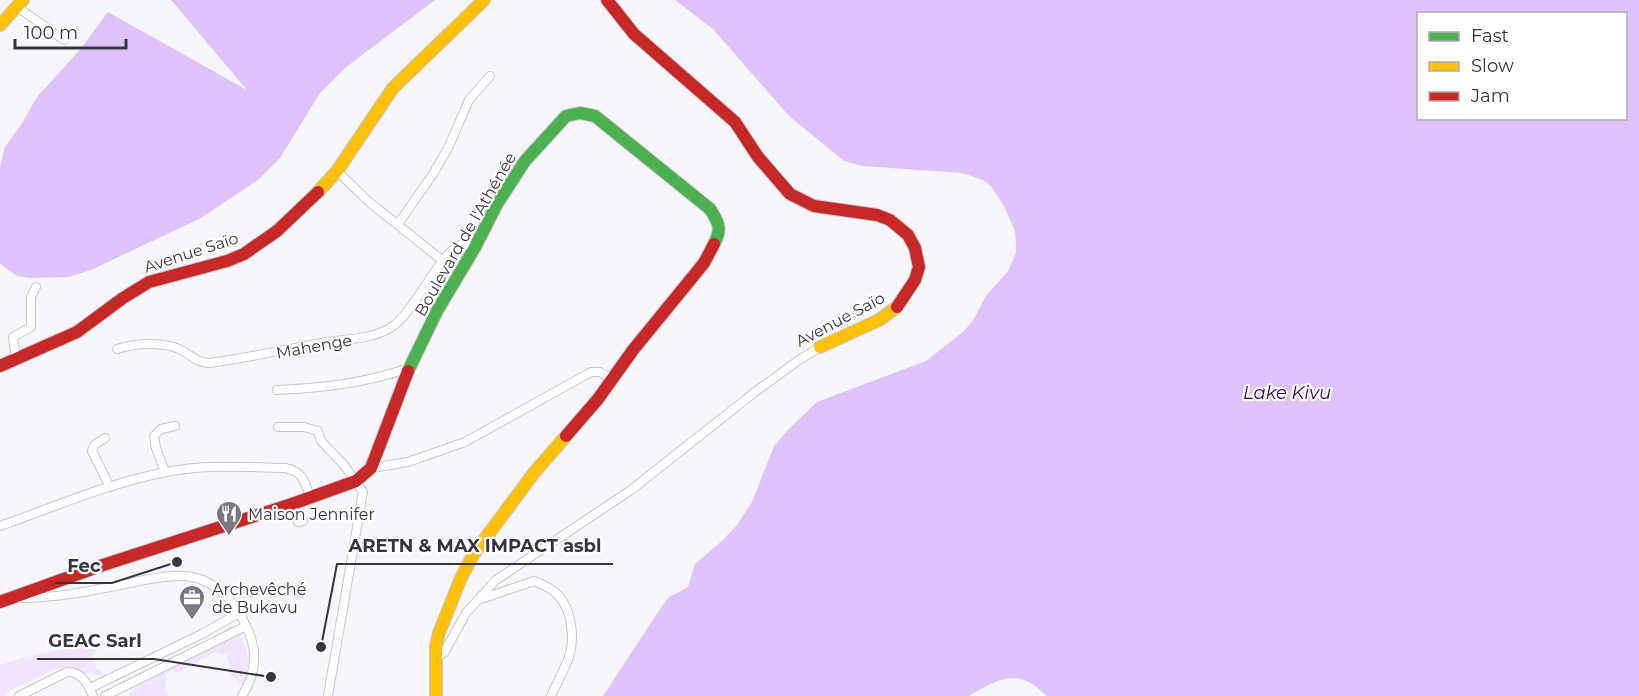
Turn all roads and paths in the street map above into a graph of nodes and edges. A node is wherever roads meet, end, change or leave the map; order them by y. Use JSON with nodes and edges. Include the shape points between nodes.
{"nodes":[{"id":1,"x":484,"y":0,"type":"edge"},
{"id":2,"x":607,"y":0,"type":"edge"},
{"id":3,"x":20,"y":4,"type":"edge"},
{"id":4,"x":0,"y":25,"type":"edge"},
{"id":5,"x":64,"y":40,"type":"dead end"},
{"id":6,"x":490,"y":76,"type":"dead end"},
{"id":7,"x":337,"y":171,"type":"junction"},
{"id":8,"x":398,"y":224,"type":"junction"},
{"id":9,"x":474,"y":249,"type":"junction"},
{"id":10,"x":443,"y":261,"type":"junction"},
{"id":11,"x":36,"y":287,"type":"dead end"},
{"id":12,"x":820,"y":347,"type":"joint"},
{"id":13,"x":117,"y":349,"type":"dead end"},
{"id":14,"x":16,"y":359,"type":"junction"},
{"id":15,"x":0,"y":366,"type":"edge"},
{"id":16,"x":410,"y":368,"type":"junction"},
{"id":17,"x":612,"y":379,"type":"junction"},
{"id":18,"x":277,"y":390,"type":"dead end"},
{"id":19,"x":175,"y":426,"type":"dead end"},
{"id":20,"x":278,"y":427,"type":"dead end"},
{"id":21,"x":105,"y":438,"type":"dead end"},
{"id":22,"x":371,"y":468,"type":"junction"},
{"id":23,"x":165,"y":472,"type":"junction"},
{"id":24,"x":356,"y":481,"type":"junction"},
{"id":25,"x":111,"y":487,"type":"junction"},
{"id":26,"x":310,"y":497,"type":"junction"},
{"id":27,"x":292,"y":504,"type":"junction"},
{"id":28,"x":303,"y":521,"type":"dead end"},
{"id":29,"x":0,"y":526,"type":"edge"},
{"id":30,"x":15,"y":598,"type":"junction"},
{"id":31,"x":478,"y":600,"type":"junction"},
{"id":32,"x":0,"y":602,"type":"edge"},
{"id":33,"x":239,"y":613,"type":"junction"},
{"id":34,"x":246,"y":626,"type":"junction"},
{"id":35,"x":202,"y":634,"type":"junction"},
{"id":36,"x":208,"y":645,"type":"junction"},
{"id":37,"x":158,"y":656,"type":"junction"},
{"id":38,"x":437,"y":657,"type":"junction"},
{"id":39,"x":163,"y":666,"type":"junction"},
{"id":40,"x":91,"y":692,"type":"edge"},
{"id":41,"x":19,"y":696,"type":"edge"},
{"id":42,"x":105,"y":696,"type":"edge"},
{"id":43,"x":242,"y":696,"type":"edge"},
{"id":44,"x":328,"y":696,"type":"edge"},
{"id":45,"x":436,"y":696,"type":"edge"},
{"id":46,"x":551,"y":696,"type":"edge"}],
"edges":[{"from":1,"to":7,"type":"street","name":"Avenue Saïo","via":[[393,88]]},
{"from":2,"to":12,"type":"street","name":"Avenue Saïo","via":[[634,34],[735,122],[790,195],[814,206],[877,214],[908,236],[919,267],[896,309]]},
{"from":3,"to":4,"type":"street"},
{"from":3,"to":5,"type":"street"},
{"from":6,"to":8,"type":"street","via":[[469,100],[438,166]]},
{"from":7,"to":8,"type":"street"},
{"from":7,"to":14,"type":"street","name":"Avenue Saïo","via":[[296,214],[244,254],[149,282],[76,332]]},
{"from":8,"to":10,"type":"street"},
{"from":9,"to":10,"type":"street","name":"Mahenge","via":[[459,244]]},
{"from":9,"to":16,"type":"street","name":"Boulevard de l'Athénée","via":[[437,311]]},
{"from":9,"to":17,"type":"street","name":"Boulevard de l'Athénée","via":[[525,161],[566,116],[580,113],[595,116],[710,209],[718,222],[719,234],[713,248]]},
{"from":10,"to":13,"type":"street","name":"Mahenge","via":[[400,319],[390,328],[362,338],[209,363],[169,346],[134,345]]},
{"from":11,"to":14,"type":"street","via":[[31,297],[31,327],[13,338]]},
{"from":12,"to":31,"type":"street","name":"Avenue Saïo","via":[[755,392],[631,490],[496,580]]},
{"from":14,"to":15,"type":"street","name":"Avenue Saïo"},
{"from":16,"to":18,"type":"street","via":[[361,382]]},
{"from":16,"to":22,"type":"street","name":"Boulevard de l'Athénée"},
{"from":17,"to":22,"type":"street","via":[[591,372],[465,442],[408,462]]},
{"from":17,"to":38,"type":"street","name":"Boulevard de l'Athénée","via":[[533,474],[473,555],[450,604],[436,646]]},
{"from":19,"to":23,"type":"street","via":[[161,429],[154,436]]},
{"from":20,"to":24,"type":"street","via":[[318,431],[321,441]]},
{"from":21,"to":25,"type":"street","via":[[92,451]]},
{"from":22,"to":24,"type":"street"},
{"from":23,"to":25,"type":"street"},
{"from":23,"to":26,"type":"street","via":[[212,466],[285,468],[301,475]]},
{"from":24,"to":26,"type":"street"},
{"from":24,"to":44,"type":"street","via":[[363,492],[362,502]]},
{"from":25,"to":29,"type":"street"},
{"from":26,"to":27,"type":"street"},
{"from":27,"to":28,"type":"street","via":[[298,522]]},
{"from":27,"to":30,"type":"street","via":[[42,585]]},
{"from":30,"to":32,"type":"street"},
{"from":30,"to":33,"type":"street","via":[[42,598],[185,576],[210,583]]},
{"from":31,"to":38,"type":"street","name":"Avenue Saïo","via":[[444,653]]},
{"from":31,"to":46,"type":"street","via":[[534,580],[558,595],[568,612],[573,639]]},
{"from":33,"to":34,"type":"street"},
{"from":33,"to":35,"type":"street"},
{"from":34,"to":36,"type":"street"},
{"from":34,"to":43,"type":"street","via":[[254,647],[254,661]]},
{"from":35,"to":36,"type":"street"},
{"from":35,"to":37,"type":"street"},
{"from":36,"to":39,"type":"street"},
{"from":37,"to":39,"type":"street"},
{"from":37,"to":40,"type":"street"},
{"from":38,"to":45,"type":"street"},
{"from":39,"to":42,"type":"street"},
{"from":40,"to":41,"type":"street","via":[[78,673],[66,672]]}]}
